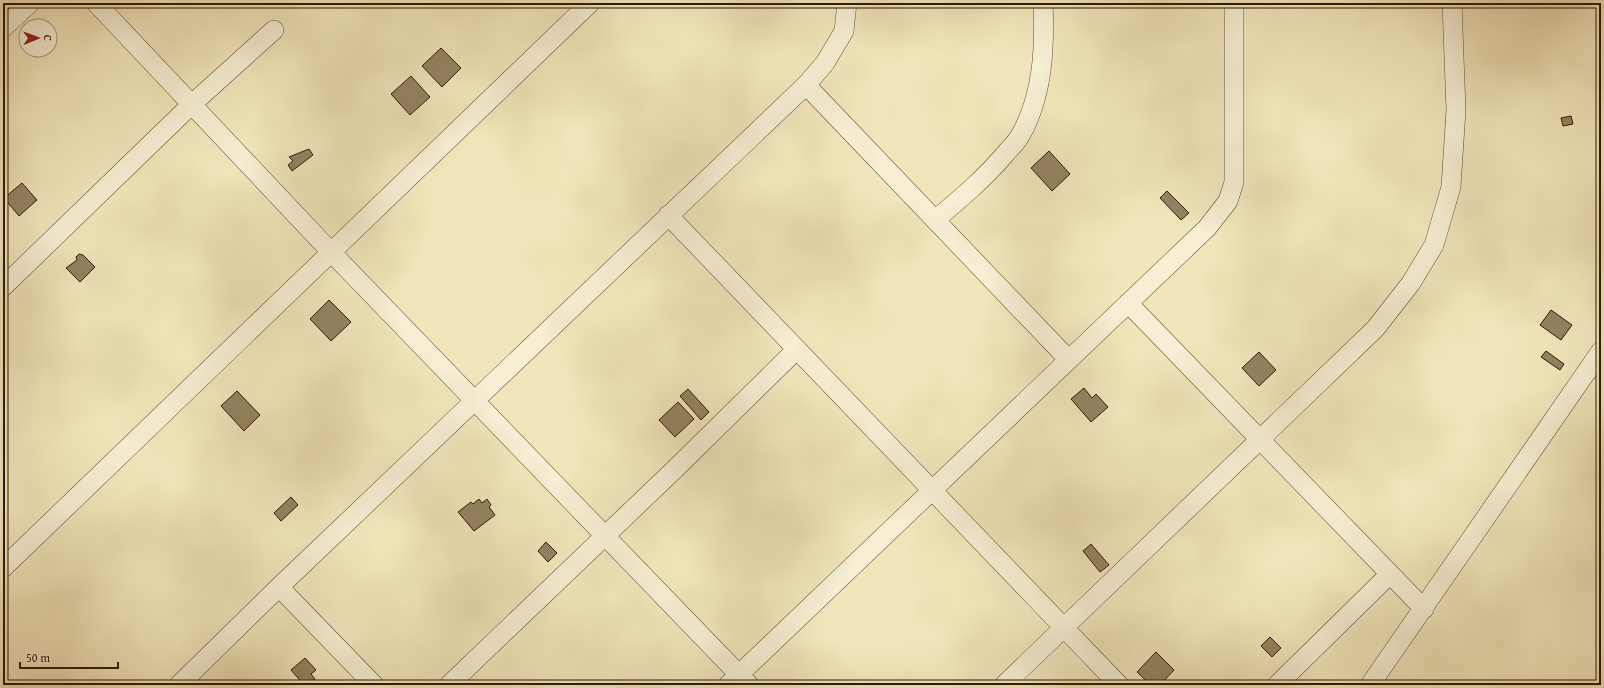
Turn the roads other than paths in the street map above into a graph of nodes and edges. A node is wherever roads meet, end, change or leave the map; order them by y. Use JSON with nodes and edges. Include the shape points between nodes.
{"nodes":[{"id":1,"x":30,"y":3,"type":"edge"},
{"id":2,"x":96,"y":3,"type":"edge"},
{"id":3,"x":590,"y":3,"type":"edge"},
{"id":4,"x":848,"y":3,"type":"edge"},
{"id":5,"x":1043,"y":3,"type":"edge"},
{"id":6,"x":1234,"y":3,"type":"edge"},
{"id":7,"x":1452,"y":3,"type":"edge"},
{"id":8,"x":3,"y":28,"type":"edge"},
{"id":9,"x":274,"y":30,"type":"dead end"},
{"id":10,"x":806,"y":85,"type":"junction"},
{"id":11,"x":192,"y":104,"type":"junction"},
{"id":12,"x":668,"y":215,"type":"junction"},
{"id":13,"x":935,"y":220,"type":"junction"},
{"id":14,"x":331,"y":252,"type":"junction"},
{"id":15,"x":3,"y":287,"type":"edge"},
{"id":16,"x":1128,"y":303,"type":"junction"},
{"id":17,"x":797,"y":349,"type":"junction"},
{"id":18,"x":1601,"y":351,"type":"edge"},
{"id":19,"x":1069,"y":360,"type":"junction"},
{"id":20,"x":474,"y":401,"type":"junction"},
{"id":21,"x":1260,"y":440,"type":"junction"},
{"id":22,"x":932,"y":490,"type":"junction"},
{"id":23,"x":605,"y":536,"type":"junction"},
{"id":24,"x":3,"y":568,"type":"edge"},
{"id":25,"x":1390,"y":574,"type":"junction"},
{"id":26,"x":279,"y":587,"type":"junction"},
{"id":27,"x":1424,"y":609,"type":"junction"},
{"id":28,"x":1063,"y":627,"type":"junction"},
{"id":29,"x":739,"y":682,"type":"edge"},
{"id":30,"x":179,"y":685,"type":"edge"},
{"id":31,"x":374,"y":685,"type":"edge"},
{"id":32,"x":449,"y":685,"type":"edge"},
{"id":33,"x":1004,"y":685,"type":"edge"},
{"id":34,"x":1119,"y":685,"type":"edge"},
{"id":35,"x":1277,"y":685,"type":"edge"},
{"id":36,"x":1370,"y":685,"type":"edge"}],
"edges":[{"from":1,"to":8,"type":"street"},
{"from":2,"to":11,"type":"street"},
{"from":3,"to":14,"type":"street"},
{"from":4,"to":10,"type":"street","via":[[844,31],[825,63]]},
{"from":5,"to":13,"type":"street","via":[[1039,84],[1033,110],[1021,135],[992,170]]},
{"from":6,"to":16,"type":"street","via":[[1234,182],[1228,201],[1207,228]]},
{"from":7,"to":21,"type":"street","via":[[1455,145],[1451,187],[1434,245],[1410,283],[1375,329]]},
{"from":9,"to":11,"type":"street"},
{"from":10,"to":12,"type":"street"},
{"from":10,"to":13,"type":"street"},
{"from":11,"to":14,"type":"street"},
{"from":11,"to":15,"type":"street"},
{"from":12,"to":17,"type":"street"},
{"from":12,"to":20,"type":"street"},
{"from":13,"to":19,"type":"street"},
{"from":14,"to":20,"type":"street"},
{"from":14,"to":24,"type":"street"},
{"from":16,"to":19,"type":"street"},
{"from":16,"to":21,"type":"street"},
{"from":17,"to":22,"type":"street"},
{"from":17,"to":23,"type":"street"},
{"from":18,"to":27,"type":"street","via":[[1475,531]]},
{"from":19,"to":22,"type":"street"},
{"from":20,"to":23,"type":"street"},
{"from":20,"to":26,"type":"street"},
{"from":21,"to":25,"type":"street"},
{"from":21,"to":28,"type":"street"},
{"from":22,"to":28,"type":"street"},
{"from":22,"to":29,"type":"street"},
{"from":23,"to":29,"type":"street"},
{"from":23,"to":32,"type":"street"},
{"from":25,"to":27,"type":"street"},
{"from":25,"to":35,"type":"street"},
{"from":26,"to":30,"type":"street"},
{"from":26,"to":31,"type":"street"},
{"from":27,"to":36,"type":"street"},
{"from":28,"to":33,"type":"street"},
{"from":28,"to":34,"type":"street"}]}
